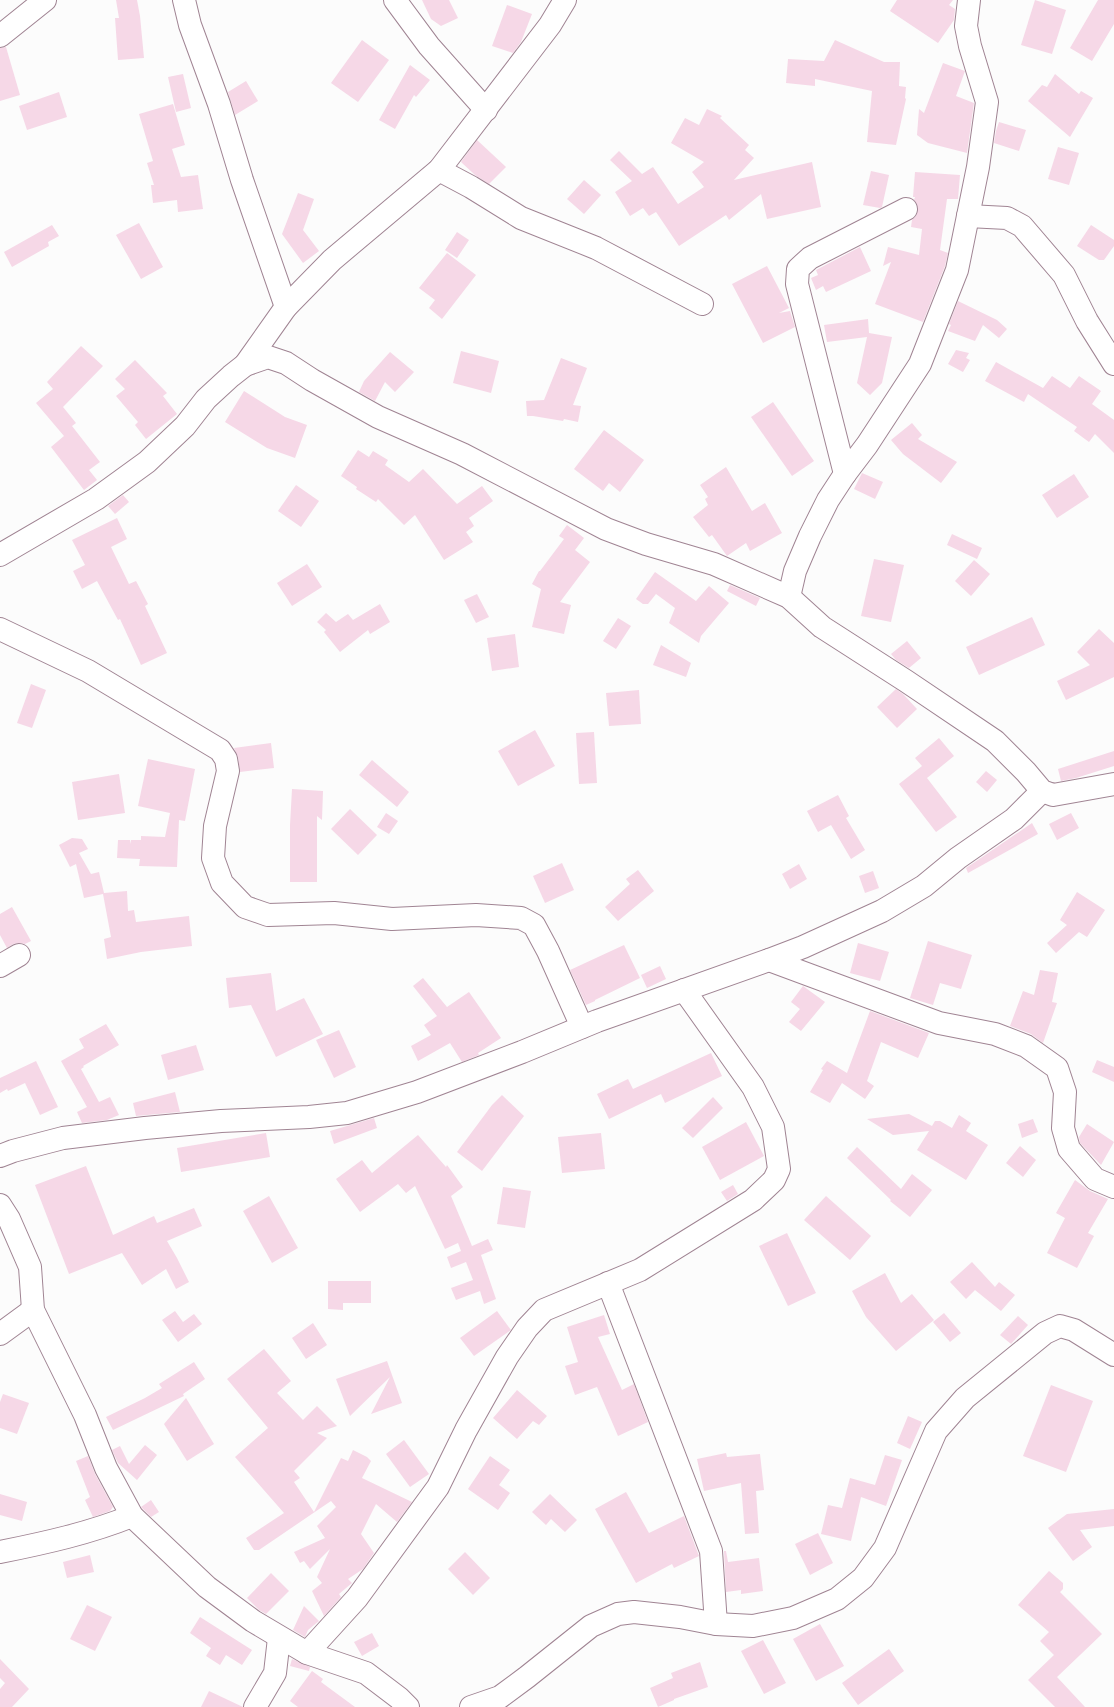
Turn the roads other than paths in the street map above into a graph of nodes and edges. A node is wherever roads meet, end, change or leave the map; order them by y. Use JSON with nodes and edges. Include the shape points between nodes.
{"nodes":[{"id":1,"x":45,"y":0,"type":"edge"},
{"id":2,"x":184,"y":0,"type":"edge"},
{"id":3,"x":395,"y":0,"type":"edge"},
{"id":4,"x":565,"y":0,"type":"edge"},
{"id":5,"x":968,"y":0,"type":"edge"},
{"id":6,"x":0,"y":36,"type":"edge"},
{"id":7,"x":486,"y":110,"type":"junction"},
{"id":8,"x":439,"y":170,"type":"junction"},
{"id":9,"x":906,"y":209,"type":"dead end"},
{"id":10,"x":968,"y":216,"type":"junction"},
{"id":11,"x":702,"y":304,"type":"dead end"},
{"id":12,"x":286,"y":306,"type":"junction"},
{"id":13,"x":1114,"y":364,"type":"edge"},
{"id":14,"x":245,"y":365,"type":"junction"},
{"id":15,"x":845,"y":474,"type":"junction"},
{"id":16,"x":0,"y":555,"type":"edge"},
{"id":17,"x":789,"y":597,"type":"junction"},
{"id":18,"x":0,"y":629,"type":"edge"},
{"id":19,"x":1114,"y":784,"type":"edge"},
{"id":20,"x":1042,"y":791,"type":"junction"},
{"id":21,"x":19,"y":955,"type":"dead end"},
{"id":22,"x":769,"y":960,"type":"junction"},
{"id":23,"x":0,"y":966,"type":"edge"},
{"id":24,"x":684,"y":990,"type":"junction"},
{"id":25,"x":582,"y":1027,"type":"junction"},
{"id":26,"x":0,"y":1156,"type":"edge"},
{"id":27,"x":1114,"y":1187,"type":"edge"},
{"id":28,"x":0,"y":1205,"type":"edge"},
{"id":29,"x":608,"y":1283,"type":"junction"},
{"id":30,"x":32,"y":1310,"type":"junction"},
{"id":31,"x":0,"y":1334,"type":"edge"},
{"id":32,"x":1114,"y":1355,"type":"edge"},
{"id":33,"x":132,"y":1516,"type":"junction"},
{"id":34,"x":0,"y":1552,"type":"edge"},
{"id":35,"x":716,"y":1624,"type":"junction"},
{"id":36,"x":279,"y":1638,"type":"junction"},
{"id":37,"x":307,"y":1653,"type":"junction"},
{"id":38,"x":255,"y":1707,"type":"edge"},
{"id":39,"x":408,"y":1707,"type":"edge"},
{"id":40,"x":471,"y":1707,"type":"edge"}],
"edges":[{"from":1,"to":6,"type":"street"},
{"from":2,"to":12,"type":"street"},
{"from":3,"to":7,"type":"street","via":[[429,46]]},
{"from":4,"to":7,"type":"street","via":[[550,25]]},
{"from":5,"to":10,"type":"street","via":[[966,26],[987,102]]},
{"from":7,"to":8,"type":"street"},
{"from":8,"to":11,"type":"street","via":[[521,218],[596,248]]},
{"from":8,"to":12,"type":"street","via":[[332,260]]},
{"from":9,"to":15,"type":"street","via":[[810,258],[798,269],[797,284]]},
{"from":10,"to":13,"type":"street","via":[[1007,218],[1022,226],[1064,275],[1086,321]]},
{"from":10,"to":15,"type":"street","via":[[957,270],[920,364]]},
{"from":12,"to":14,"type":"street"},
{"from":14,"to":16,"type":"street","via":[[206,399],[185,426],[147,462],[96,499]]},
{"from":14,"to":17,"type":"street","via":[[268,357],[286,363],[378,418],[462,454],[606,529],[714,564]]},
{"from":15,"to":17,"type":"street","via":[[828,500],[810,536]]},
{"from":17,"to":20,"type":"street","via":[[822,627],[995,741]]},
{"from":18,"to":25,"type":"street","via":[[88,671],[220,750],[226,759],[228,771],[215,826],[213,858],[222,883],[245,907],[268,915],[334,913],[392,919],[476,915],[521,918],[534,925]]},
{"from":19,"to":20,"type":"street","via":[[1053,795]]},
{"from":20,"to":22,"type":"street","via":[[1014,819],[958,858],[924,886],[882,911]]},
{"from":21,"to":23,"type":"street"},
{"from":22,"to":24,"type":"street"},
{"from":22,"to":27,"type":"street","via":[[940,1023],[995,1034],[1026,1046],[1057,1068],[1065,1092],[1063,1128],[1069,1149],[1095,1179]]},
{"from":24,"to":25,"type":"street"},
{"from":24,"to":29,"type":"street","via":[[753,1087],[773,1127],[779,1169],[774,1180],[753,1200],[640,1270]]},
{"from":25,"to":26,"type":"street","via":[[417,1092],[347,1113],[221,1121],[71,1137]]},
{"from":28,"to":30,"type":"street","via":[[9,1219],[30,1267]]},
{"from":29,"to":35,"type":"street","via":[[711,1551]]},
{"from":29,"to":37,"type":"street","via":[[544,1310],[527,1328],[507,1357],[438,1486],[358,1598]]},
{"from":30,"to":31,"type":"street"},
{"from":30,"to":33,"type":"street","via":[[84,1415],[106,1468]]},
{"from":32,"to":35,"type":"street","via":[[1074,1330],[1060,1326],[1045,1333],[965,1398],[936,1431],[885,1548],[863,1578],[837,1598],[793,1618],[753,1626]]},
{"from":33,"to":34,"type":"street","via":[[44,1544]]},
{"from":33,"to":36,"type":"street","via":[[207,1587]]},
{"from":35,"to":40,"type":"street","via":[[634,1612],[618,1614],[591,1626],[500,1697]]},
{"from":36,"to":37,"type":"street"},
{"from":36,"to":38,"type":"street","via":[[275,1673]]},
{"from":37,"to":39,"type":"street","via":[[366,1673]]}]}
